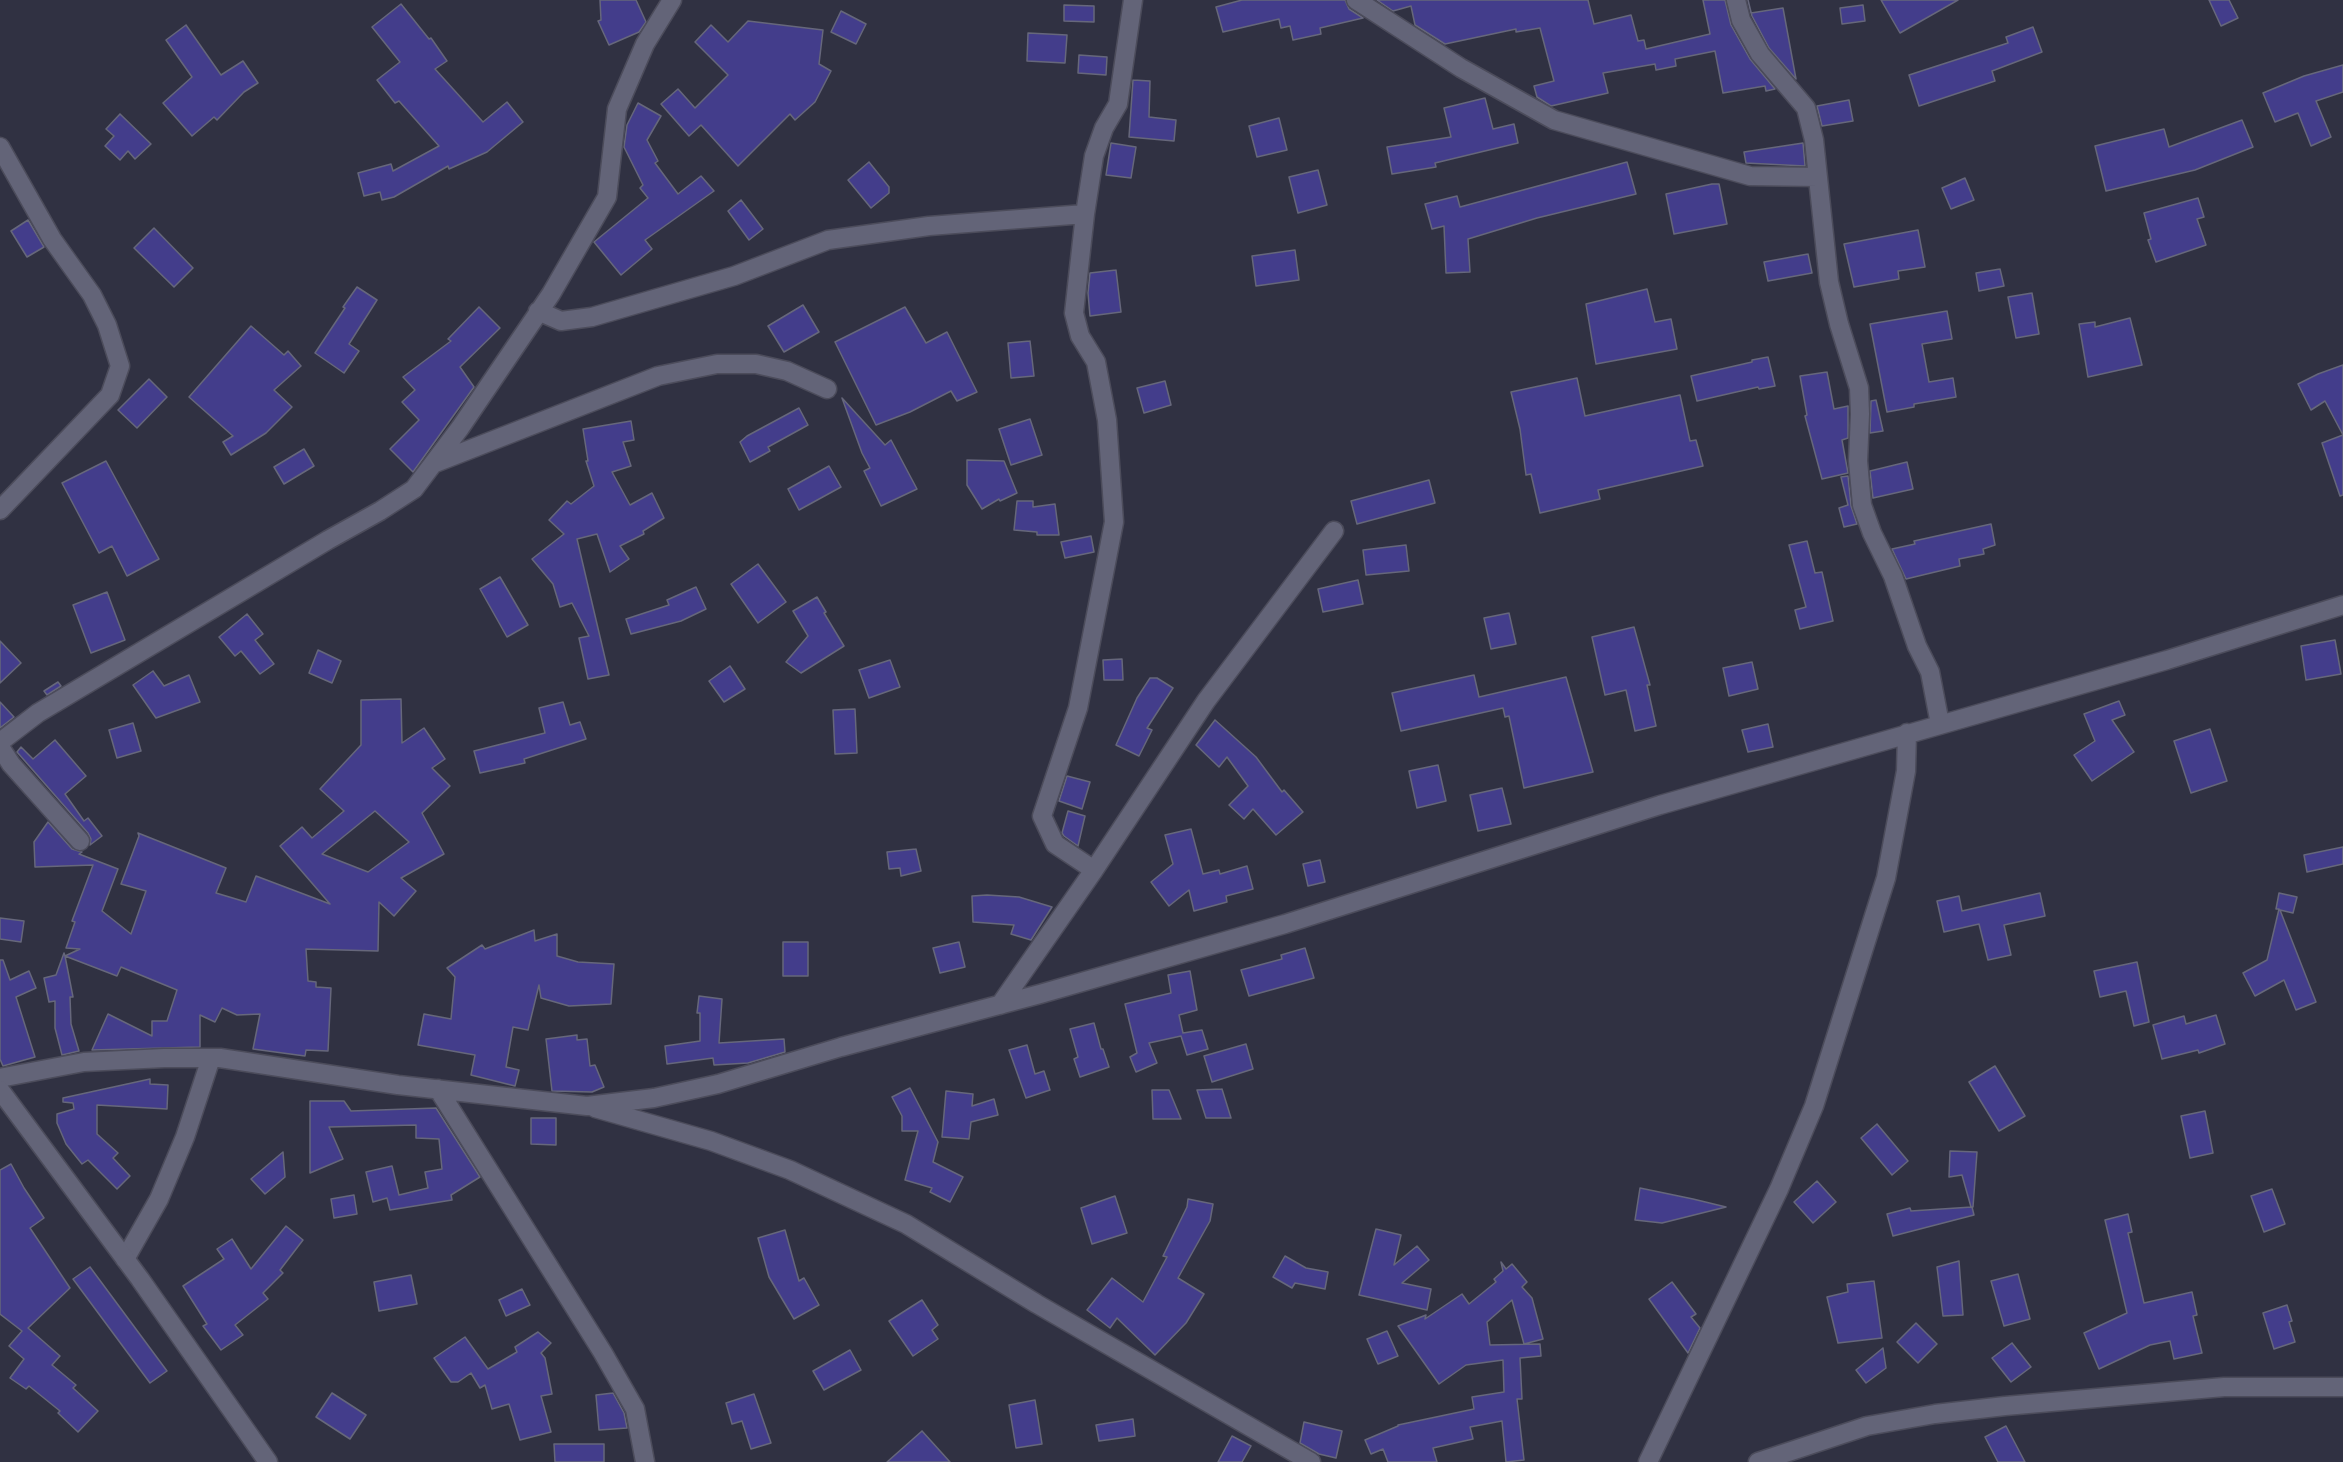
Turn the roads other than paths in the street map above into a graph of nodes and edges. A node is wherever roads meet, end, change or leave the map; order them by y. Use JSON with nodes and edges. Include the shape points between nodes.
{"nodes":[{"id":1,"x":672,"y":0,"type":"edge"},
{"id":2,"x":1134,"y":0,"type":"edge"},
{"id":3,"x":1356,"y":0,"type":"edge"},
{"id":4,"x":1736,"y":0,"type":"edge"},
{"id":5,"x":0,"y":147,"type":"edge"},
{"id":6,"x":1818,"y":177,"type":"junction"},
{"id":7,"x":1084,"y":214,"type":"junction"},
{"id":8,"x":538,"y":311,"type":"junction"},
{"id":9,"x":827,"y":389,"type":"dead end"},
{"id":10,"x":435,"y":463,"type":"junction"},
{"id":11,"x":0,"y":510,"type":"edge"},
{"id":12,"x":1334,"y":531,"type":"dead end"},
{"id":13,"x":2343,"y":605,"type":"edge"},
{"id":14,"x":1940,"y":724,"type":"junction"},
{"id":15,"x":1907,"y":733,"type":"junction"},
{"id":16,"x":0,"y":742,"type":"edge"},
{"id":17,"x":0,"y":747,"type":"edge"},
{"id":18,"x":80,"y":841,"type":"dead end"},
{"id":19,"x":1094,"y":870,"type":"junction"},
{"id":20,"x":1000,"y":1005,"type":"junction"},
{"id":21,"x":211,"y":1058,"type":"junction"},
{"id":22,"x":0,"y":1078,"type":"edge"},
{"id":23,"x":438,"y":1089,"type":"junction"},
{"id":24,"x":0,"y":1090,"type":"edge"},
{"id":25,"x":586,"y":1106,"type":"junction"},
{"id":26,"x":125,"y":1259,"type":"junction"},
{"id":27,"x":2343,"y":1387,"type":"edge"},
{"id":28,"x":268,"y":1462,"type":"edge"},
{"id":29,"x":645,"y":1462,"type":"edge"},
{"id":30,"x":1311,"y":1462,"type":"edge"},
{"id":31,"x":1648,"y":1462,"type":"edge"},
{"id":32,"x":1758,"y":1462,"type":"edge"}],
"edges":[{"from":1,"to":8,"type":"street","via":[[645,44],[618,109],[607,197]]},
{"from":2,"to":7,"type":"street","via":[[1118,104],[1094,156]]},
{"from":3,"to":6,"type":"street","via":[[1461,68],[1554,120],[1750,176]]},
{"from":4,"to":6,"type":"street","via":[[1741,20],[1760,54],[1806,108]]},
{"from":5,"to":11,"type":"street","via":[[52,239],[92,295],[120,366],[110,395]]},
{"from":6,"to":14,"type":"street","via":[[1828,282],[1859,388],[1862,505],[1930,672]]},
{"from":7,"to":8,"type":"street","via":[[929,226],[828,240],[734,276],[591,317],[561,321]]},
{"from":7,"to":19,"type":"street","via":[[1074,313],[1080,336],[1096,362],[1107,420],[1114,522],[1078,708],[1042,816],[1055,844]]},
{"from":8,"to":10,"type":"street"},
{"from":9,"to":10,"type":"street","via":[[787,371],[756,364],[717,364],[658,376]]},
{"from":10,"to":16,"type":"street","via":[[414,489],[380,511],[38,713]]},
{"from":12,"to":19,"type":"street","via":[[1206,701]]},
{"from":13,"to":14,"type":"street"},
{"from":14,"to":15,"type":"street"},
{"from":15,"to":20,"type":"street","via":[[1660,805],[1285,924]]},
{"from":15,"to":31,"type":"street","via":[[1906,771],[1886,878],[1814,1106],[1779,1189]]},
{"from":17,"to":18,"type":"street"},
{"from":19,"to":20,"type":"street"},
{"from":20,"to":25,"type":"street","via":[[718,1084],[654,1098]]},
{"from":21,"to":22,"type":"street","via":[[84,1062]]},
{"from":21,"to":23,"type":"street"},
{"from":21,"to":26,"type":"street","via":[[159,1199]]},
{"from":23,"to":25,"type":"street"},
{"from":23,"to":29,"type":"street","via":[[635,1409]]},
{"from":24,"to":26,"type":"street"},
{"from":25,"to":30,"type":"street","via":[[711,1141],[790,1170],[906,1224]]},
{"from":26,"to":28,"type":"street"},
{"from":27,"to":32,"type":"street","via":[[2224,1387],[1935,1414],[1867,1426]]}]}
